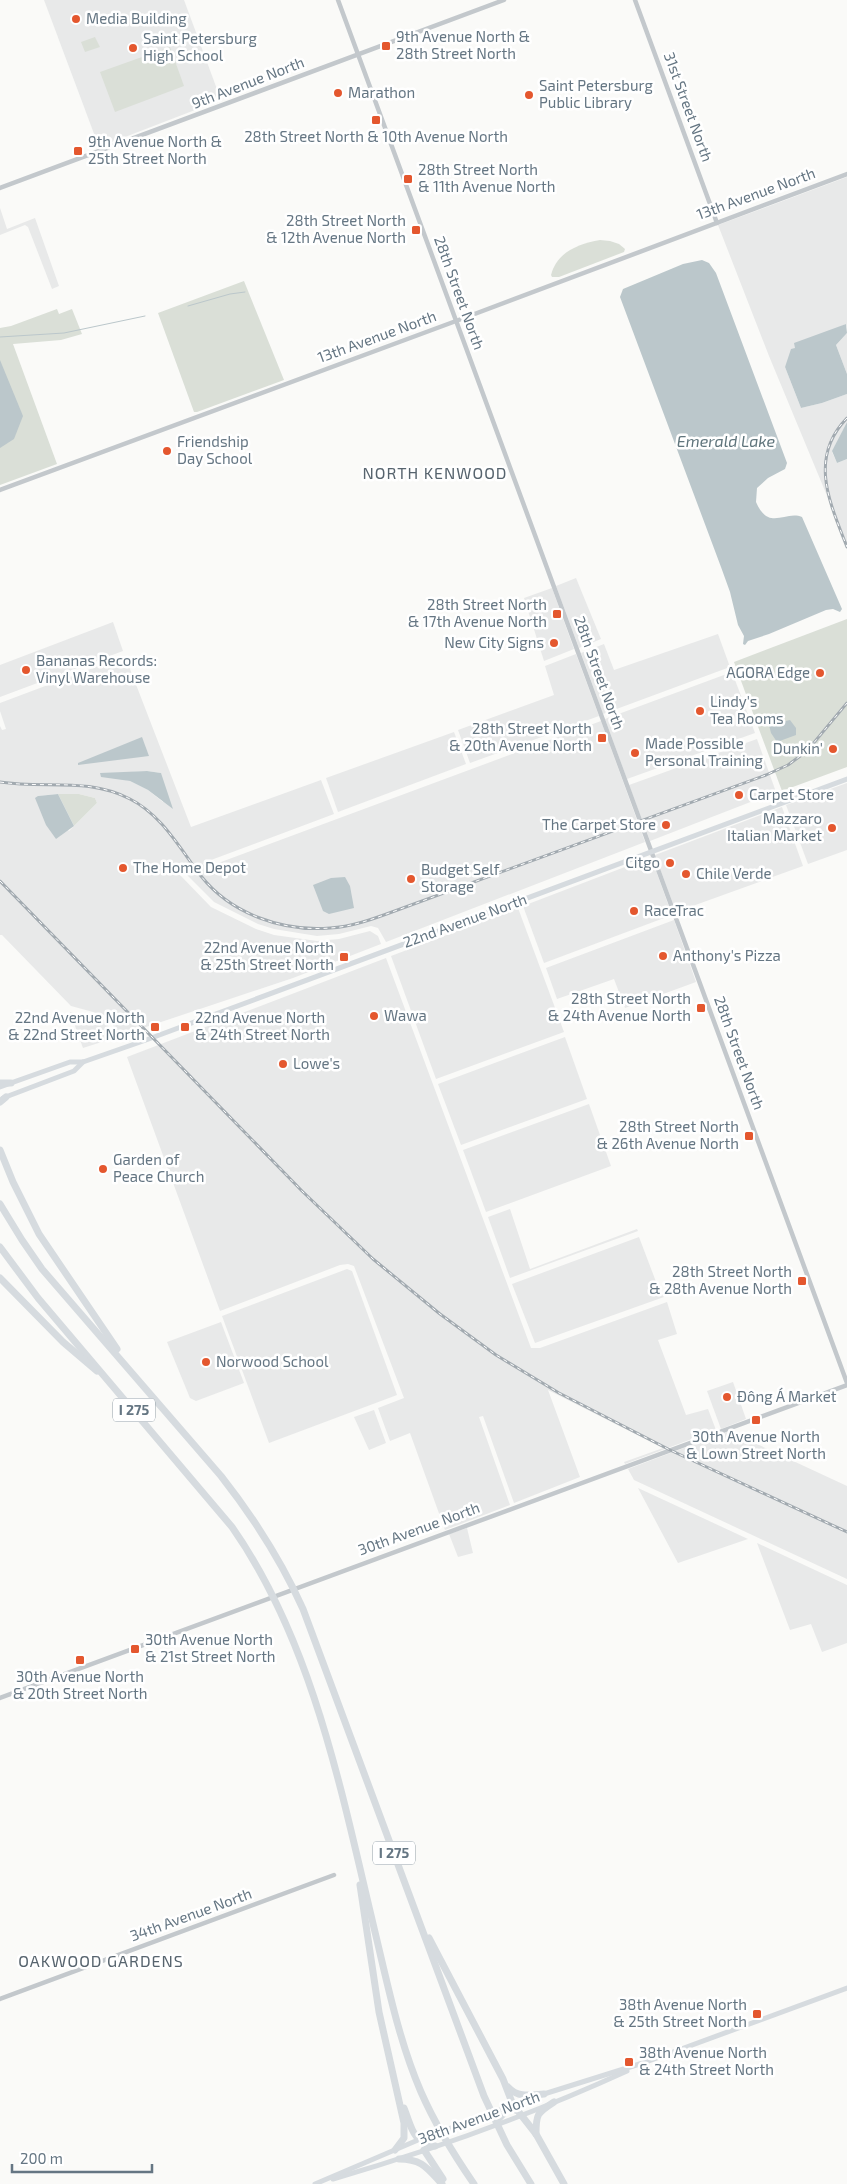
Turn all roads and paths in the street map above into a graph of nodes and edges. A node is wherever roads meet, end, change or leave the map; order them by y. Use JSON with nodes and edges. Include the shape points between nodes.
{"nodes":[{"id":1,"x":338,"y":0,"type":"edge"},
{"id":2,"x":504,"y":0,"type":"edge"},
{"id":3,"x":635,"y":0,"type":"edge"},
{"id":4,"x":358,"y":53,"type":"junction"},
{"id":5,"x":847,"y":174,"type":"edge"},
{"id":6,"x":0,"y":188,"type":"edge"},
{"id":7,"x":717,"y":223,"type":"junction"},
{"id":8,"x":456,"y":321,"type":"junction"},
{"id":9,"x":0,"y":490,"type":"edge"},
{"id":10,"x":847,"y":779,"type":"edge"},
{"id":11,"x":651,"y":852,"type":"junction"},
{"id":12,"x":83,"y":1062,"type":"junction"},
{"id":13,"x":0,"y":1083,"type":"edge"},
{"id":14,"x":11,"y":1083,"type":"junction"},
{"id":15,"x":0,"y":1087,"type":"edge"},
{"id":16,"x":2,"y":1100,"type":"edge"},
{"id":17,"x":0,"y":1150,"type":"edge"},
{"id":18,"x":0,"y":1204,"type":"edge"},
{"id":19,"x":0,"y":1247,"type":"edge"},
{"id":20,"x":0,"y":1278,"type":"edge"},
{"id":21,"x":131,"y":1370,"type":"junction"},
{"id":22,"x":847,"y":1384,"type":"edge"},
{"id":23,"x":116,"y":1388,"type":"junction"},
{"id":24,"x":0,"y":1698,"type":"edge"},
{"id":25,"x":354,"y":1847,"type":"junction"},
{"id":26,"x":334,"y":1875,"type":"dead end"},
{"id":27,"x":419,"y":1920,"type":"junction"},
{"id":28,"x":847,"y":1988,"type":"edge"},
{"id":29,"x":0,"y":1999,"type":"edge"},
{"id":30,"x":646,"y":2062,"type":"junction"},
{"id":31,"x":503,"y":2079,"type":"junction"},
{"id":32,"x":398,"y":2092,"type":"junction"},
{"id":33,"x":544,"y":2094,"type":"junction"},
{"id":34,"x":554,"y":2102,"type":"junction"},
{"id":35,"x":510,"y":2107,"type":"junction"},
{"id":36,"x":521,"y":2115,"type":"junction"},
{"id":37,"x":494,"y":2125,"type":"junction"},
{"id":38,"x":450,"y":2128,"type":"junction"},
{"id":39,"x":536,"y":2134,"type":"junction"},
{"id":40,"x":418,"y":2140,"type":"junction"},
{"id":41,"x":435,"y":2146,"type":"joint"},
{"id":42,"x":425,"y":2148,"type":"junction"},
{"id":43,"x":395,"y":2150,"type":"junction"},
{"id":44,"x":399,"y":2159,"type":"junction"},
{"id":45,"x":315,"y":2184,"type":"edge"},
{"id":46,"x":444,"y":2184,"type":"edge"},
{"id":47,"x":474,"y":2184,"type":"edge"},
{"id":48,"x":531,"y":2184,"type":"edge"},
{"id":49,"x":564,"y":2184,"type":"edge"}],
"edges":[{"from":1,"to":4,"type":"street","name":"28th Street North"},
{"from":2,"to":4,"type":"street","name":"9th Avenue North"},
{"from":3,"to":7,"type":"street","name":"31st Street North"},
{"from":4,"to":6,"type":"street","name":"9th Avenue North"},
{"from":4,"to":8,"type":"street","name":"28th Street North"},
{"from":5,"to":7,"type":"street","name":"13th Avenue North"},
{"from":7,"to":8,"type":"street","name":"13th Avenue North"},
{"from":8,"to":9,"type":"street","name":"13th Avenue North"},
{"from":8,"to":11,"type":"street","name":"28th Street North"},
{"from":10,"to":11,"type":"main road","name":"22nd Avenue North"},
{"from":11,"to":12,"type":"main road","name":"22nd Avenue North"},
{"from":11,"to":22,"type":"street","name":"28th Street North"},
{"from":12,"to":14,"type":"main road","name":"22nd Avenue North","via":[[70,1062]]},
{"from":12,"to":16,"type":"main road","name":"22nd Avenue North","via":[[74,1071]]},
{"from":13,"to":14,"type":"highway"},
{"from":14,"to":15,"type":"main road","name":"22nd Avenue North"},
{"from":17,"to":21,"type":"highway","via":[[39,1234]]},
{"from":18,"to":21,"type":"highway","number":"I 275","via":[[42,1268]]},
{"from":19,"to":23,"type":"highway","number":"I 275","via":[[38,1298]]},
{"from":20,"to":23,"type":"highway","via":[[63,1342]]},
{"from":21,"to":27,"type":"highway","number":"I 275","via":[[247,1509],[283,1566],[303,1609]]},
{"from":22,"to":24,"type":"street","name":"30th Avenue North"},
{"from":23,"to":25,"type":"highway","number":"I 275","via":[[219,1511],[263,1576],[283,1617],[325,1739]]},
{"from":25,"to":32,"type":"highway","via":[[379,2012]]},
{"from":25,"to":47,"type":"highway","number":"I 275","via":[[398,2025],[415,2077],[432,2114]]},
{"from":26,"to":29,"type":"street","name":"34th Avenue North"},
{"from":27,"to":31,"type":"highway"},
{"from":27,"to":48,"type":"highway","number":"I 275","via":[[484,2096],[507,2145]]},
{"from":28,"to":30,"type":"main road","name":"38th Avenue North"},
{"from":30,"to":33,"type":"main road","name":"38th Avenue North"},
{"from":30,"to":34,"type":"main road","name":"38th Avenue North"},
{"from":31,"to":33,"type":"highway","via":[[514,2094]]},
{"from":31,"to":35,"type":"highway"},
{"from":32,"to":40,"type":"highway"},
{"from":32,"to":43,"type":"highway","via":[[405,2131]]},
{"from":33,"to":35,"type":"main road","name":"38th Avenue North"},
{"from":34,"to":36,"type":"main road","name":"38th Avenue North"},
{"from":34,"to":39,"type":"highway","via":[[540,2111],[536,2118]]},
{"from":35,"to":36,"type":"highway"},
{"from":35,"to":37,"type":"main road"},
{"from":35,"to":38,"type":"main road","name":"38th Avenue North"},
{"from":36,"to":37,"type":"main road","name":"38th Avenue North"},
{"from":36,"to":39,"type":"highway"},
{"from":37,"to":41,"type":"main road","name":"38th Avenue North"},
{"from":38,"to":40,"type":"main road","name":"38th Avenue North"},
{"from":38,"to":42,"type":"main road","name":"38th Avenue North"},
{"from":39,"to":49,"type":"highway"},
{"from":40,"to":42,"type":"highway"},
{"from":40,"to":43,"type":"main road","name":"38th Avenue North"},
{"from":41,"to":42,"type":"highway"},
{"from":42,"to":44,"type":"main road","name":"38th Avenue North"},
{"from":42,"to":46,"type":"highway"},
{"from":43,"to":45,"type":"main road","name":"38th Avenue North"},
{"from":44,"to":45,"type":"main road","name":"38th Avenue North"},
{"from":44,"to":46,"type":"highway","via":[[420,2162]]}]}
